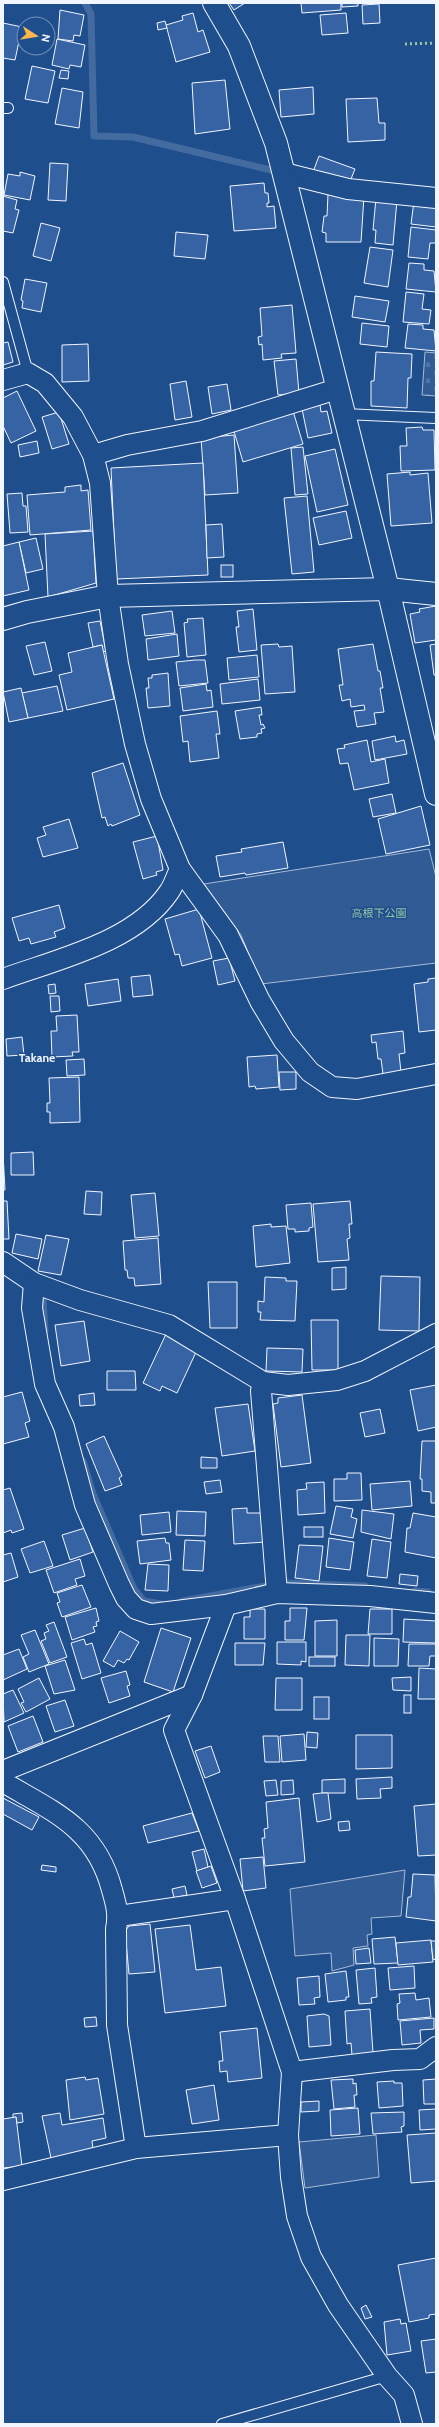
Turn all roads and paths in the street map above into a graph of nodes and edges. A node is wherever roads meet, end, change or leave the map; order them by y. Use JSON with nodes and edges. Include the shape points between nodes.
{"nodes":[{"id":1,"x":214,"y":3,"type":"edge"},
{"id":2,"x":284,"y":173,"type":"junction"},
{"id":3,"x":436,"y":198,"type":"edge"},
{"id":4,"x":3,"y":282,"type":"edge"},
{"id":5,"x":28,"y":373,"type":"junction"},
{"id":6,"x":3,"y":380,"type":"edge"},
{"id":7,"x":337,"y":389,"type":"junction"},
{"id":8,"x":343,"y":414,"type":"junction"},
{"id":9,"x":436,"y":418,"type":"edge"},
{"id":10,"x":93,"y":455,"type":"junction"},
{"id":11,"x":388,"y":589,"type":"junction"},
{"id":12,"x":436,"y":594,"type":"edge"},
{"id":13,"x":108,"y":596,"type":"junction"},
{"id":14,"x":3,"y":619,"type":"edge"},
{"id":15,"x":436,"y":794,"type":"edge"},
{"id":16,"x":180,"y":869,"type":"junction"},
{"id":17,"x":3,"y":979,"type":"edge"},
{"id":18,"x":436,"y":1074,"type":"edge"},
{"id":19,"x":3,"y":1262,"type":"edge"},
{"id":20,"x":34,"y":1283,"type":"junction"},
{"id":21,"x":436,"y":1334,"type":"edge"},
{"id":22,"x":263,"y":1382,"type":"junction"},
{"id":23,"x":277,"y":1593,"type":"junction"},
{"id":24,"x":436,"y":1603,"type":"edge"},
{"id":25,"x":226,"y":1605,"type":"junction"},
{"id":26,"x":192,"y":1695,"type":"junction"},
{"id":27,"x":3,"y":1771,"type":"edge"},
{"id":28,"x":3,"y":1782,"type":"edge"},
{"id":29,"x":235,"y":1899,"type":"junction"},
{"id":30,"x":119,"y":1916,"type":"junction"},
{"id":31,"x":436,"y":2047,"type":"edge"},
{"id":32,"x":292,"y":2072,"type":"junction"},
{"id":33,"x":288,"y":2135,"type":"junction"},
{"id":34,"x":136,"y":2148,"type":"junction"},
{"id":35,"x":3,"y":2180,"type":"edge"},
{"id":36,"x":387,"y":2376,"type":"junction"},
{"id":37,"x":222,"y":2424,"type":"edge"},
{"id":38,"x":412,"y":2424,"type":"edge"}],
"edges":[{"from":1,"to":2,"type":"street","via":[[238,46],[276,143]]},
{"from":2,"to":3,"type":"street","via":[[348,190]]},
{"from":2,"to":7,"type":"street"},
{"from":4,"to":5,"type":"lane"},
{"from":5,"to":6,"type":"street"},
{"from":5,"to":10,"type":"street","via":[[45,383],[73,416]]},
{"from":7,"to":8,"type":"street"},
{"from":7,"to":10,"type":"street","via":[[202,431],[127,445]]},
{"from":8,"to":9,"type":"lane"},
{"from":8,"to":11,"type":"street"},
{"from":10,"to":13,"type":"street","via":[[100,483]]},
{"from":11,"to":12,"type":"street"},
{"from":11,"to":13,"type":"street"},
{"from":11,"to":15,"type":"street"},
{"from":13,"to":14,"type":"street"},
{"from":13,"to":16,"type":"street","via":[[118,664],[135,744],[152,799]]},
{"from":16,"to":17,"type":"street","via":[[170,891],[152,912],[107,942]]},
{"from":16,"to":18,"type":"street","via":[[228,935],[260,1001],[284,1041],[310,1072],[332,1087],[356,1089]]},
{"from":19,"to":20,"type":"street"},
{"from":20,"to":22,"type":"street","via":[[80,1300],[169,1325]]},
{"from":20,"to":25,"type":"street","via":[[32,1308],[45,1384],[64,1427],[85,1505],[126,1598],[136,1609],[151,1614]]},
{"from":21,"to":22,"type":"street","via":[[365,1370],[337,1380],[288,1385]]},
{"from":22,"to":23,"type":"street","via":[[261,1391]]},
{"from":23,"to":24,"type":"street","via":[[370,1596]]},
{"from":23,"to":25,"type":"street"},
{"from":25,"to":26,"type":"street"},
{"from":26,"to":27,"type":"street"},
{"from":26,"to":29,"type":"street","via":[[174,1730]]},
{"from":28,"to":30,"type":"street","via":[[67,1820],[88,1839],[107,1870]]},
{"from":29,"to":30,"type":"street"},
{"from":29,"to":32,"type":"street"},
{"from":30,"to":34,"type":"street","via":[[116,1929],[117,2025]]},
{"from":31,"to":32,"type":"street","via":[[420,2059]]},
{"from":32,"to":33,"type":"street"},
{"from":33,"to":34,"type":"street"},
{"from":33,"to":36,"type":"street","via":[[297,2216],[311,2257],[338,2305]]},
{"from":34,"to":35,"type":"street"},
{"from":36,"to":37,"type":"lane"},
{"from":36,"to":38,"type":"street","via":[[404,2395]]}]}
